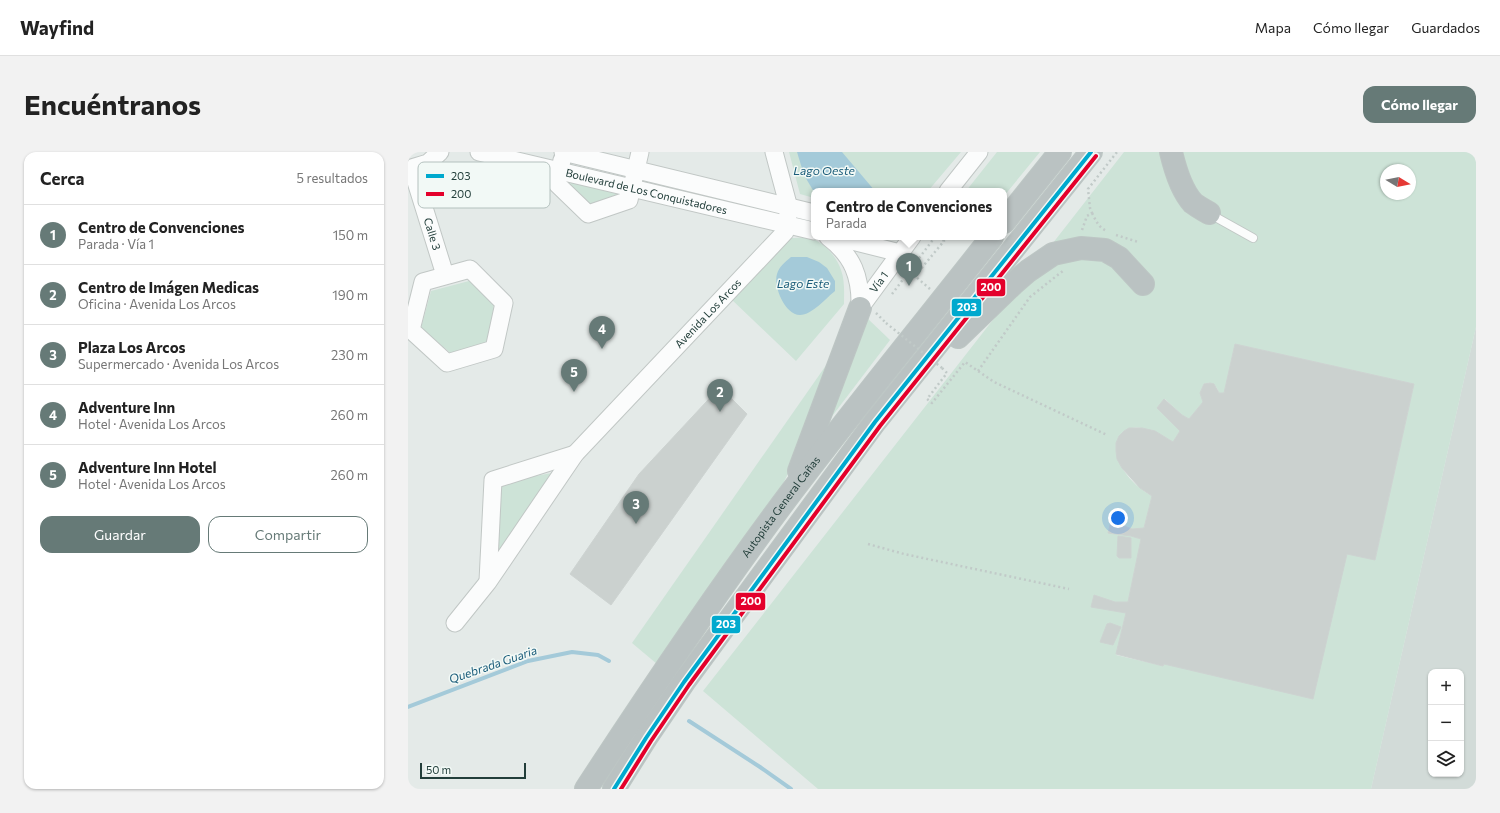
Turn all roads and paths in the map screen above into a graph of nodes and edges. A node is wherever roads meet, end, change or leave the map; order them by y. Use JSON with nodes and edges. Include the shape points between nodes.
{"nodes":[{"id":1,"x":440,"y":152,"type":"edge"},
{"id":2,"x":479,"y":152,"type":"edge"},
{"id":3,"x":564,"y":152,"type":"edge"},
{"id":4,"x":640,"y":152,"type":"edge"},
{"id":5,"x":774,"y":152,"type":"edge"},
{"id":6,"x":979,"y":152,"type":"edge"},
{"id":7,"x":1060,"y":152,"type":"edge"},
{"id":8,"x":1091,"y":152,"type":"edge"},
{"id":9,"x":1171,"y":152,"type":"edge"},
{"id":10,"x":429,"y":162,"type":"edge"},
{"id":11,"x":522,"y":162,"type":"edge"},
{"id":12,"x":410,"y":169,"type":"edge"},
{"id":13,"x":550,"y":169,"type":"edge"},
{"id":14,"x":636,"y":170,"type":"junction"},
{"id":15,"x":560,"y":171,"type":"junction"},
{"id":16,"x":632,"y":188,"type":"junction"},
{"id":17,"x":950,"y":188,"type":"edge"},
{"id":18,"x":418,"y":193,"type":"edge"},
{"id":19,"x":423,"y":208,"type":"edge"},
{"id":20,"x":811,"y":213,"type":"edge"},
{"id":21,"x":1092,"y":213,"type":"dead end"},
{"id":22,"x":1209,"y":213,"type":"joint"},
{"id":23,"x":788,"y":216,"type":"junction"},
{"id":24,"x":1007,"y":218,"type":"edge"},
{"id":25,"x":811,"y":229,"type":"edge"},
{"id":26,"x":1253,"y":238,"type":"dead end"},
{"id":27,"x":832,"y":240,"type":"edge"},
{"id":28,"x":848,"y":240,"type":"edge"},
{"id":29,"x":910,"y":240,"type":"edge"},
{"id":30,"x":933,"y":240,"type":"edge"},
{"id":31,"x":943,"y":240,"type":"edge"},
{"id":32,"x":990,"y":240,"type":"edge"},
{"id":33,"x":1138,"y":242,"type":"dead end"},
{"id":34,"x":900,"y":253,"type":"junction"},
{"id":35,"x":445,"y":275,"type":"junction"},
{"id":36,"x":1143,"y":284,"type":"dead end"},
{"id":37,"x":890,"y":296,"type":"dead end"},
{"id":38,"x":942,"y":300,"type":"junction"},
{"id":39,"x":870,"y":308,"type":"junction"},
{"id":40,"x":1106,"y":435,"type":"dead end"},
{"id":41,"x":575,"y":454,"type":"junction"},
{"id":42,"x":791,"y":492,"type":"junction"},
{"id":43,"x":868,"y":544,"type":"dead end"},
{"id":44,"x":488,"y":582,"type":"junction"},
{"id":45,"x":1069,"y":590,"type":"dead end"},
{"id":46,"x":455,"y":623,"type":"dead end"},
{"id":47,"x":684,"y":682,"type":"junction"},
{"id":48,"x":586,"y":789,"type":"edge"},
{"id":49,"x":614,"y":789,"type":"edge"}],
"edges":[{"from":1,"to":10,"type":"street"},
{"from":2,"to":11,"type":"street","name":"Boulevard de Los Conquistadores"},
{"from":3,"to":14,"type":"street","name":"Boulevard de Los Conquistadores"},
{"from":3,"to":15,"type":"street"},
{"from":4,"to":14,"type":"street"},
{"from":5,"to":23,"type":"street"},
{"from":6,"to":17,"type":"street"},
{"from":7,"to":24,"type":"highway"},
{"from":8,"to":47,"type":"highway","via":[[875,422]]},
{"from":9,"to":22,"type":"highway","via":[[1174,167],[1184,189],[1194,203]]},
{"from":12,"to":18,"type":"street","name":"Calle 3"},
{"from":13,"to":15,"type":"street","name":"Boulevard de Los Conquistadores"},
{"from":14,"to":16,"type":"street"},
{"from":14,"to":23,"type":"street","name":"Boulevard de Los Conquistadores"},
{"from":15,"to":16,"type":"street","name":"Boulevard de Los Conquistadores"},
{"from":15,"to":16,"type":"street","via":[[556,184],[588,214],[629,200]]},
{"from":16,"to":23,"type":"street","name":"Boulevard de Los Conquistadores"},
{"from":19,"to":35,"type":"street","name":"Calle 3"},
{"from":20,"to":23,"type":"street","name":"Boulevard de Los Conquistadores"},
{"from":21,"to":33,"type":"path","via":[[1102,229]]},
{"from":22,"to":26,"type":"lane"},
{"from":23,"to":25,"type":"street","name":"Boulevard de Los Conquistadores"},
{"from":23,"to":41,"type":"street","name":"Avenida Los Arcos","via":[[784,232]]},
{"from":27,"to":39,"type":"street","via":[[849,258]]},
{"from":28,"to":34,"type":"street"},
{"from":29,"to":34,"type":"street","name":"Vía 1"},
{"from":30,"to":37,"type":"path"},
{"from":31,"to":38,"type":"path","via":[[915,276]]},
{"from":32,"to":38,"type":"highway","name":"Autopista General Cañas"},
{"from":34,"to":39,"type":"street","name":"Vía 1"},
{"from":35,"to":35,"type":"street","via":[[423,282],[411,330],[447,363],[494,349],[504,303],[470,269]]},
{"from":36,"to":47,"type":"highway","via":[[1119,258],[1105,250],[1092,248],[1053,254],[1013,284],[942,352]]},
{"from":38,"to":42,"type":"highway","name":"Autopista General Cañas"},
{"from":39,"to":40,"type":"path","bridge":true,"via":[[947,373],[927,399],[932,403],[965,362],[994,382]]},
{"from":39,"to":42,"type":"highway"},
{"from":41,"to":44,"type":"street","name":"Avenida Los Arcos"},
{"from":41,"to":44,"type":"street","name":"Avenida Los Arcos","via":[[493,480]]},
{"from":42,"to":48,"type":"highway","name":"Autopista General Cañas","via":[[665,670]]},
{"from":43,"to":45,"type":"path"},
{"from":44,"to":46,"type":"street","name":"Avenida Los Arcos"},
{"from":47,"to":49,"type":"highway"}]}
